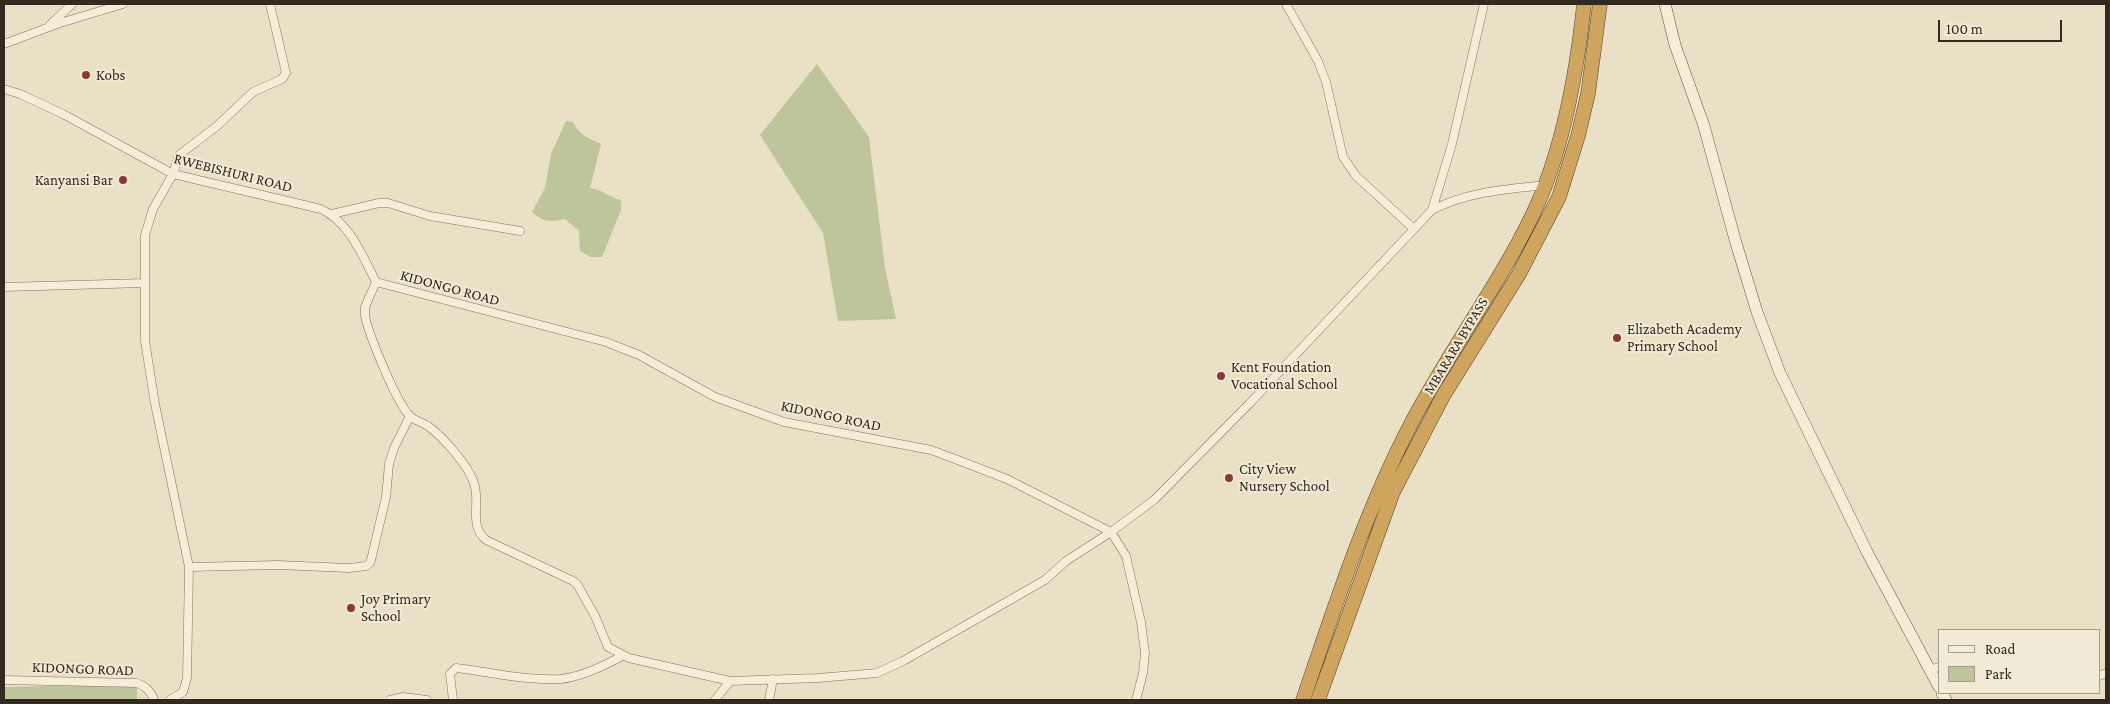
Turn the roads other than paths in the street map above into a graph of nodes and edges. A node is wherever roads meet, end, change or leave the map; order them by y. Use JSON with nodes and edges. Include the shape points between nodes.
{"nodes":[{"id":1,"x":72,"y":4,"type":"edge"},
{"id":2,"x":122,"y":4,"type":"edge"},
{"id":3,"x":270,"y":4,"type":"edge"},
{"id":4,"x":1286,"y":4,"type":"edge"},
{"id":5,"x":1484,"y":4,"type":"edge"},
{"id":6,"x":1584,"y":4,"type":"edge"},
{"id":7,"x":1600,"y":4,"type":"edge"},
{"id":8,"x":1665,"y":4,"type":"edge"},
{"id":9,"x":47,"y":27,"type":"junction"},
{"id":10,"x":4,"y":44,"type":"edge"},
{"id":11,"x":4,"y":89,"type":"edge"},
{"id":12,"x":173,"y":174,"type":"junction"},
{"id":13,"x":1545,"y":185,"type":"junction"},
{"id":14,"x":1432,"y":210,"type":"junction"},
{"id":15,"x":332,"y":214,"type":"junction"},
{"id":16,"x":1414,"y":230,"type":"junction"},
{"id":17,"x":520,"y":231,"type":"dead end"},
{"id":18,"x":376,"y":282,"type":"junction"},
{"id":19,"x":144,"y":284,"type":"junction"},
{"id":20,"x":4,"y":287,"type":"edge"},
{"id":21,"x":410,"y":416,"type":"junction"},
{"id":22,"x":1111,"y":532,"type":"junction"},
{"id":23,"x":190,"y":567,"type":"junction"},
{"id":24,"x":622,"y":656,"type":"junction"},
{"id":25,"x":1934,"y":669,"type":"edge"},
{"id":26,"x":773,"y":679,"type":"junction"},
{"id":27,"x":4,"y":680,"type":"edge"},
{"id":28,"x":730,"y":681,"type":"junction"},
{"id":29,"x":1938,"y":683,"type":"edge"},
{"id":30,"x":154,"y":700,"type":"edge"},
{"id":31,"x":170,"y":700,"type":"edge"},
{"id":32,"x":390,"y":700,"type":"edge"},
{"id":33,"x":427,"y":700,"type":"edge"},
{"id":34,"x":453,"y":700,"type":"edge"},
{"id":35,"x":715,"y":700,"type":"edge"},
{"id":36,"x":769,"y":700,"type":"edge"},
{"id":37,"x":1136,"y":700,"type":"edge"},
{"id":38,"x":1303,"y":700,"type":"edge"},
{"id":39,"x":1318,"y":700,"type":"edge"}],
"edges":[{"from":1,"to":9,"type":"street"},
{"from":2,"to":9,"type":"street"},
{"from":3,"to":12,"type":"street","via":[[286,73],[282,79],[253,92],[180,155]]},
{"from":4,"to":16,"type":"street","via":[[1318,60],[1343,157],[1356,176]]},
{"from":5,"to":14,"type":"street","via":[[1454,136]]},
{"from":6,"to":13,"type":"highway","name":"MBARARA BYPASS","via":[[1571,88]]},
{"from":7,"to":39,"type":"highway","name":"MBARARA BYPASS","via":[[1586,103],[1559,197],[1519,274],[1444,396],[1392,492]]},
{"from":8,"to":25,"type":"main road","via":[[1675,45],[1704,126],[1738,252],[1780,373],[1849,515]]},
{"from":9,"to":10,"type":"street"},
{"from":11,"to":12,"type":"street","name":"RWEBISHURI ROAD","via":[[63,114]]},
{"from":12,"to":15,"type":"street","name":"RWEBISHURI ROAD"},
{"from":12,"to":19,"type":"street","via":[[153,208],[145,236]]},
{"from":13,"to":14,"type":"street","via":[[1474,195]]},
{"from":13,"to":38,"type":"highway","name":"MBARARA BYPASS","via":[[1503,270],[1411,422],[1377,492]]},
{"from":14,"to":16,"type":"street"},
{"from":15,"to":17,"type":"street","via":[[388,203],[430,216]]},
{"from":15,"to":18,"type":"street","via":[[354,241]]},
{"from":16,"to":22,"type":"street","via":[[1154,500]]},
{"from":18,"to":21,"type":"street","via":[[365,307],[366,322],[388,379]]},
{"from":18,"to":22,"type":"street","name":"KIDONGO ROAD","via":[[606,342],[639,355],[715,397],[784,422],[931,450],[1007,479]]},
{"from":19,"to":20,"type":"street"},
{"from":19,"to":23,"type":"street","via":[[145,341]]},
{"from":21,"to":23,"type":"street","via":[[389,464],[386,497],[370,564],[349,568],[278,565]]},
{"from":21,"to":24,"type":"street","via":[[444,440],[466,468],[474,483],[475,519],[480,535],[573,580],[595,616],[608,647]]},
{"from":22,"to":26,"type":"street","via":[[1066,561],[1045,580],[877,673]]},
{"from":22,"to":37,"type":"street","via":[[1126,556],[1141,622],[1145,653]]},
{"from":23,"to":31,"type":"street","via":[[187,678],[183,692]]},
{"from":24,"to":28,"type":"street"},
{"from":24,"to":34,"type":"street","via":[[562,679],[456,668],[450,674]]},
{"from":25,"to":29,"type":"main road"},
{"from":26,"to":28,"type":"street"},
{"from":26,"to":36,"type":"street"},
{"from":27,"to":30,"type":"street","name":"KIDONGO ROAD","via":[[137,683],[147,688]]},
{"from":28,"to":35,"type":"street"},
{"from":32,"to":33,"type":"street","via":[[404,697]]}]}
